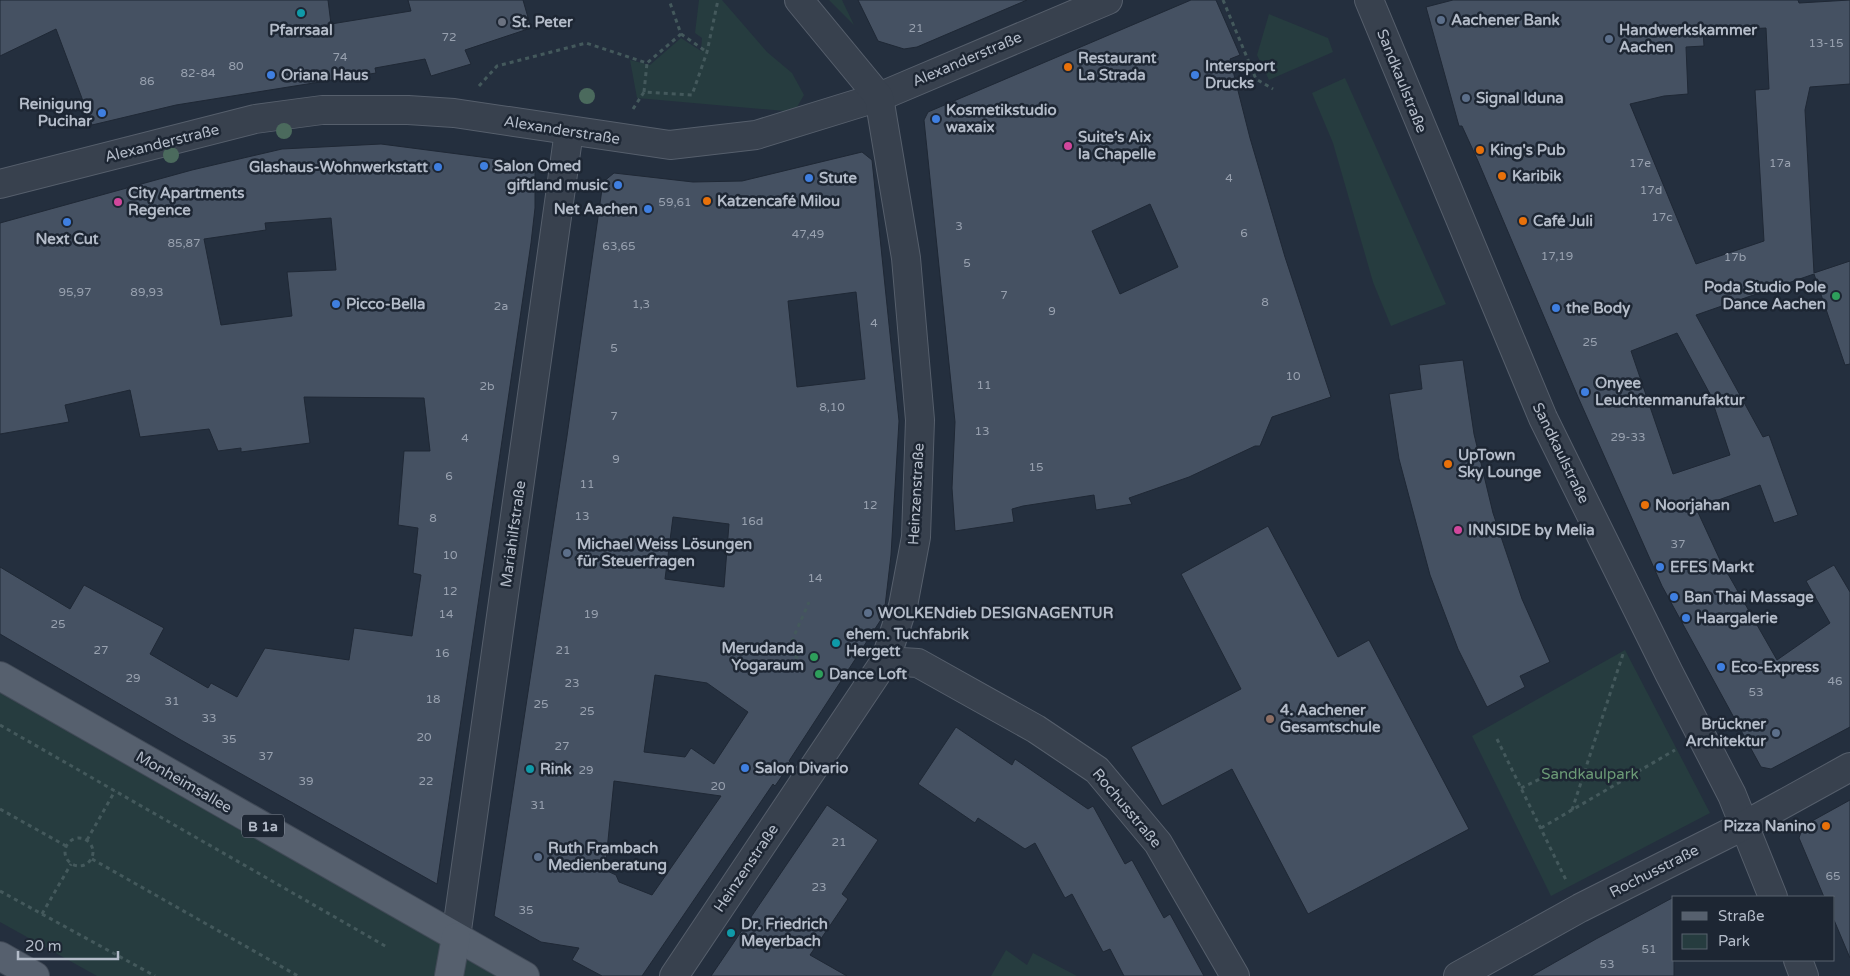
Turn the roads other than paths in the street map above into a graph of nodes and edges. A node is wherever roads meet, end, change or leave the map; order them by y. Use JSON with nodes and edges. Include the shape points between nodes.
{"nodes":[{"id":1,"x":799,"y":0,"type":"edge"},
{"id":2,"x":1108,"y":0,"type":"edge"},
{"id":3,"x":1369,"y":0,"type":"edge"},
{"id":4,"x":879,"y":97,"type":"junction"},
{"id":5,"x":569,"y":131,"type":"junction"},
{"id":6,"x":0,"y":184,"type":"edge"},
{"id":7,"x":884,"y":661,"type":"junction"},
{"id":8,"x":0,"y":676,"type":"edge"},
{"id":9,"x":1850,"y":767,"type":"edge"},
{"id":10,"x":1745,"y":825,"type":"junction"},
{"id":11,"x":1773,"y":896,"type":"edge"},
{"id":12,"x":456,"y":936,"type":"junction"},
{"id":13,"x":0,"y":956,"type":"edge"},
{"id":14,"x":1798,"y":961,"type":"edge"},
{"id":15,"x":35,"y":976,"type":"edge"},
{"id":16,"x":449,"y":976,"type":"edge"},
{"id":17,"x":526,"y":976,"type":"edge"},
{"id":18,"x":674,"y":976,"type":"edge"},
{"id":19,"x":1235,"y":976,"type":"edge"},
{"id":20,"x":1458,"y":976,"type":"edge"},
{"id":21,"x":1804,"y":976,"type":"edge"}],
"edges":[{"from":1,"to":4,"type":"street"},
{"from":2,"to":4,"type":"street","name":"Alexanderstraße"},
{"from":3,"to":10,"type":"street","name":"Sandkaulstraße","via":[[1542,418]]},
{"from":4,"to":5,"type":"street","name":"Alexanderstraße","via":[[756,135],[670,145]]},
{"from":4,"to":7,"type":"street","name":"Heinzenstraße","via":[[906,258],[920,420],[916,537],[903,606]]},
{"from":5,"to":6,"type":"street","name":"Alexanderstraße","via":[[454,113],[322,110],[255,119]]},
{"from":5,"to":12,"type":"street","name":"Mariahilfstraße"},
{"from":7,"to":18,"type":"street","name":"Heinzenstraße"},
{"from":7,"to":19,"type":"street","name":"Rochusstraße","via":[[918,663],[1036,729],[1097,770],[1158,843]]},
{"from":8,"to":12,"type":"main road","name":"Monheimsallee","number":"B 1a"},
{"from":9,"to":10,"type":"street","name":"Rochusstraße"},
{"from":10,"to":11,"type":"street","name":"Sandkaulstraße"},
{"from":10,"to":20,"type":"street","name":"Rochusstraße","via":[[1580,908]]},
{"from":12,"to":16,"type":"main road"},
{"from":12,"to":17,"type":"main road","name":"Monheimsallee","number":"B 1a"},
{"from":13,"to":15,"type":"main road"},
{"from":14,"to":21,"type":"street"}]}
